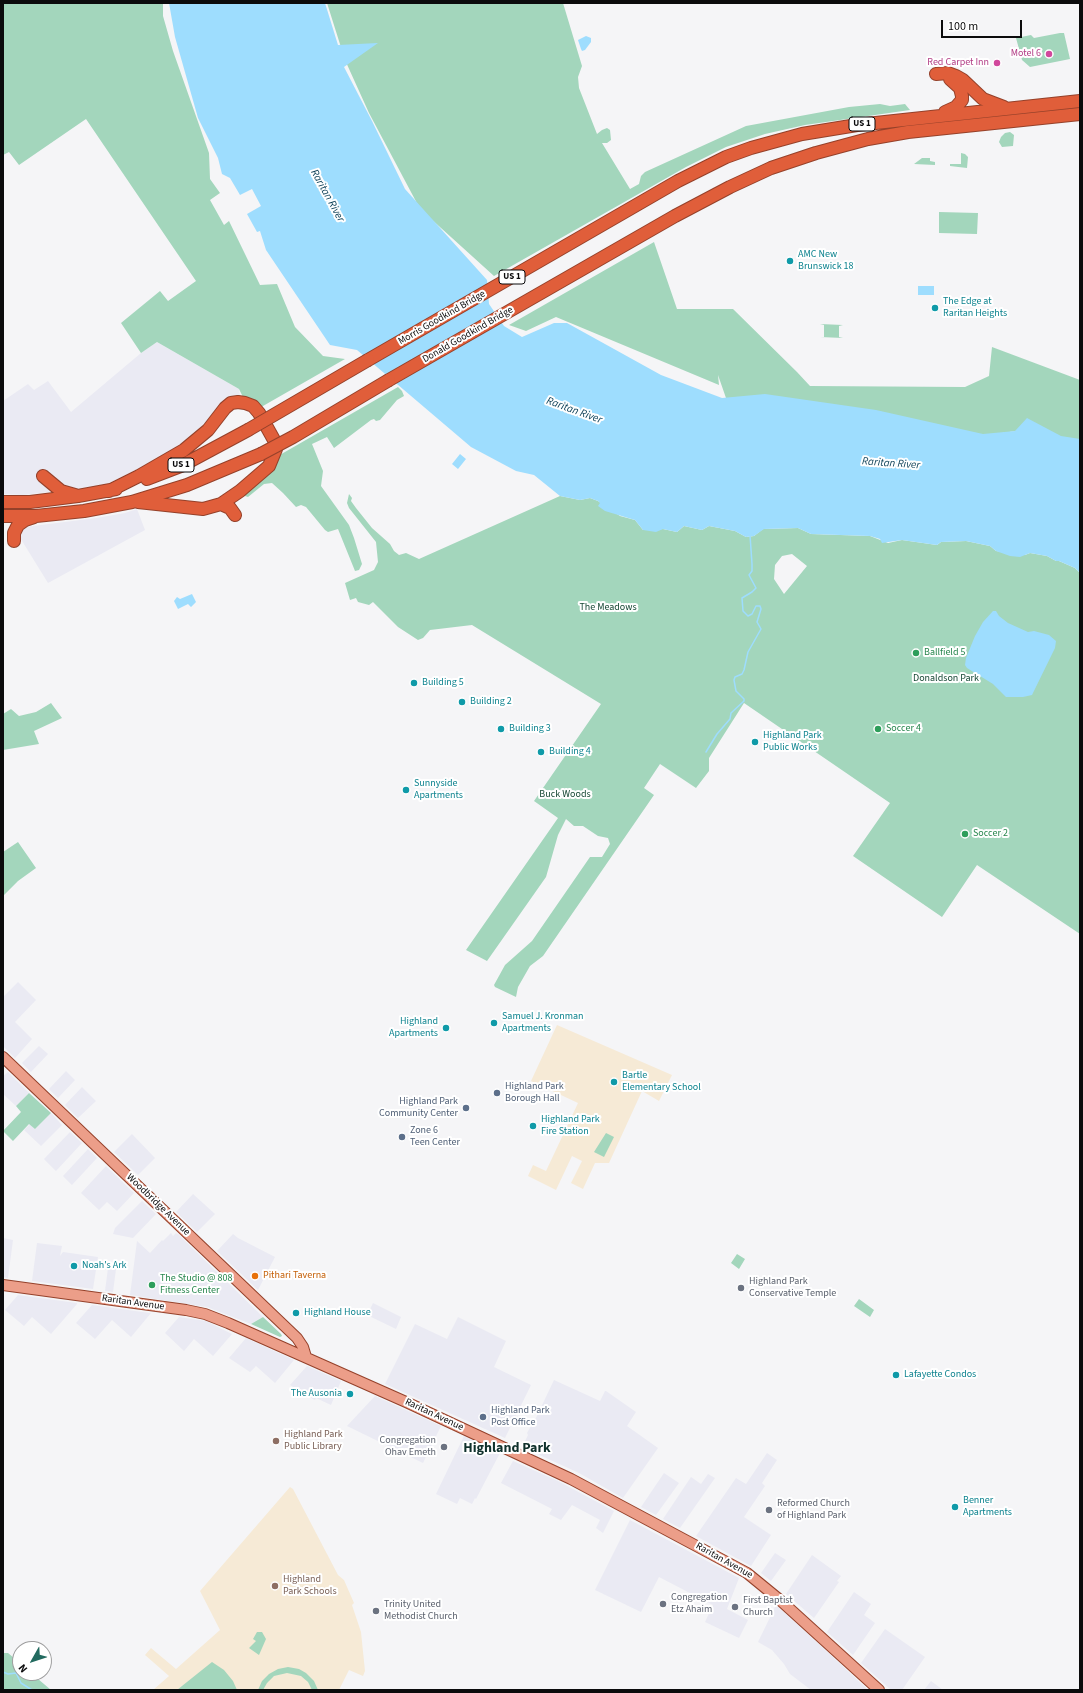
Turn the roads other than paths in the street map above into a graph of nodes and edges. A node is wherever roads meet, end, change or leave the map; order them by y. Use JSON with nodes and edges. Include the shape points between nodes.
{"nodes":[{"id":1,"x":1080,"y":101,"type":"edge"},
{"id":2,"x":1009,"y":108,"type":"junction"},
{"id":3,"x":1080,"y":114,"type":"edge"},
{"id":4,"x":936,"y":115,"type":"junction"},
{"id":5,"x":109,"y":491,"type":"junction"},
{"id":6,"x":240,"y":491,"type":"junction"},
{"id":7,"x":78,"y":496,"type":"junction"},
{"id":8,"x":3,"y":502,"type":"edge"},
{"id":9,"x":30,"y":502,"type":"junction"},
{"id":10,"x":132,"y":502,"type":"junction"},
{"id":11,"x":221,"y":504,"type":"junction"},
{"id":12,"x":3,"y":516,"type":"edge"},
{"id":13,"x":36,"y":516,"type":"junction"},
{"id":14,"x":3,"y":528,"type":"edge"},
{"id":15,"x":3,"y":1057,"type":"edge"},
{"id":16,"x":3,"y":1285,"type":"edge"},
{"id":17,"x":306,"y":1358,"type":"junction"},
{"id":18,"x":879,"y":1690,"type":"edge"}],
"edges":[{"from":1,"to":2,"type":"highway","number":"US 1"},
{"from":2,"to":4,"type":"highway","number":"US 1"},
{"from":2,"to":4,"type":"highway","via":[[983,99],[964,80],[943,73],[936,74],[956,83],[962,92],[962,100],[956,107]]},
{"from":3,"to":10,"type":"highway","name":"Donald Goodkind Bridge","number":"US 1","bridge":true,"via":[[921,130],[868,139],[771,168],[675,216],[261,454],[187,485]]},
{"from":4,"to":5,"type":"highway","name":"Morris Goodkind Bridge","number":"US 1","bridge":true,"via":[[827,129],[776,140],[726,157],[656,194],[248,430],[181,466]]},
{"from":5,"to":6,"type":"highway","via":[[184,450],[208,430],[225,408],[231,403],[238,402],[253,406],[259,413],[274,440],[276,449],[270,466]]},
{"from":5,"to":7,"type":"highway","number":"US 1"},
{"from":6,"to":11,"type":"highway"},
{"from":6,"to":11,"type":"highway","via":[[236,497],[237,514]]},
{"from":7,"to":9,"type":"highway","number":"US 1"},
{"from":7,"to":9,"type":"highway","via":[[61,491],[43,476],[44,488]]},
{"from":8,"to":9,"type":"highway","number":"US 1"},
{"from":10,"to":11,"type":"highway","via":[[203,509]]},
{"from":10,"to":13,"type":"highway","number":"US 1"},
{"from":12,"to":13,"type":"highway","number":"US 1"},
{"from":13,"to":14,"type":"highway","via":[[18,525],[14,541]]},
{"from":15,"to":17,"type":"main road","name":"Woodbridge Avenue","via":[[295,1337],[303,1347]]},
{"from":16,"to":17,"type":"main road","name":"Raritan Avenue","via":[[201,1313]]},
{"from":17,"to":18,"type":"main road","name":"Raritan Avenue","via":[[568,1478],[747,1573]]}]}
